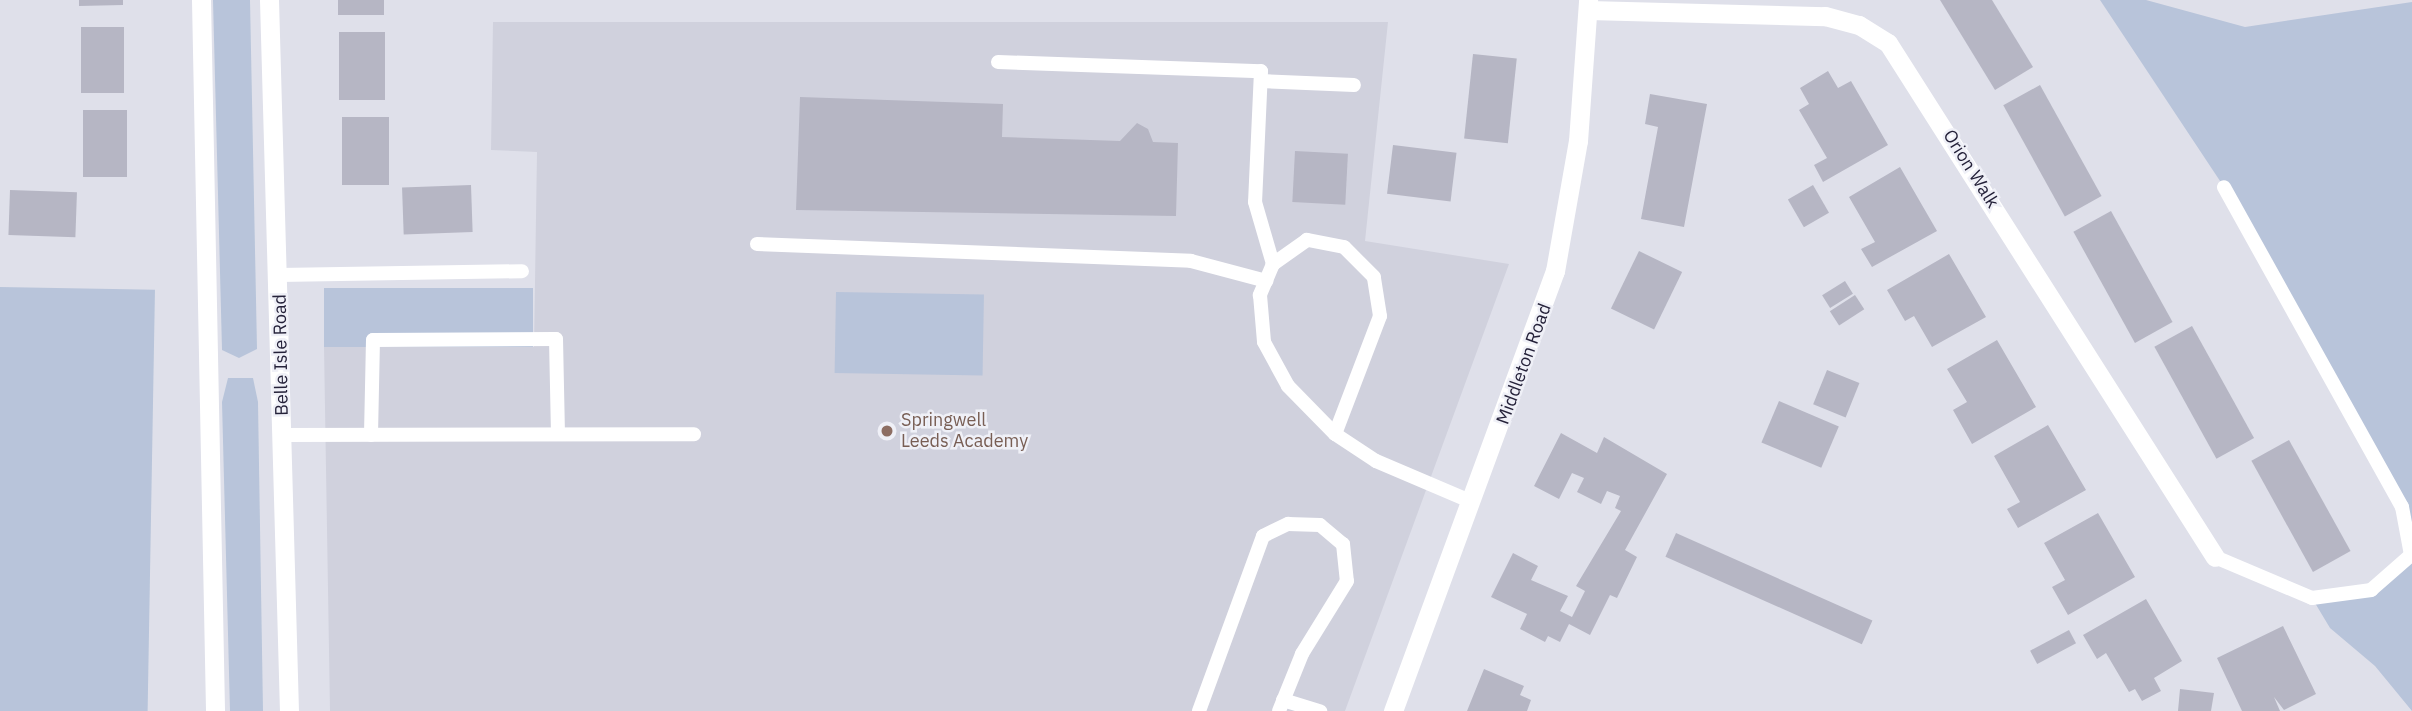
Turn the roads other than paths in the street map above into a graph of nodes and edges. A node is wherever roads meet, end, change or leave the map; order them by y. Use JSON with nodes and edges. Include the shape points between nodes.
{"nodes":[{"id":1,"x":201,"y":0,"type":"edge"},
{"id":2,"x":269,"y":0,"type":"edge"},
{"id":3,"x":1588,"y":5,"type":"edge"},
{"id":4,"x":999,"y":62,"type":"dead end"},
{"id":5,"x":1261,"y":81,"type":"junction"},
{"id":6,"x":1354,"y":85,"type":"dead end"},
{"id":7,"x":2224,"y":187,"type":"dead end"},
{"id":8,"x":757,"y":244,"type":"dead end"},
{"id":9,"x":1273,"y":264,"type":"junction"},
{"id":10,"x":522,"y":271,"type":"dead end"},
{"id":11,"x":279,"y":275,"type":"junction"},
{"id":12,"x":1266,"y":281,"type":"junction"},
{"id":13,"x":694,"y":434,"type":"dead end"},
{"id":14,"x":1335,"y":434,"type":"junction"},
{"id":15,"x":282,"y":435,"type":"junction"},
{"id":16,"x":371,"y":435,"type":"junction"},
{"id":17,"x":558,"y":435,"type":"junction"},
{"id":18,"x":1472,"y":502,"type":"junction"},
{"id":19,"x":2215,"y":557,"type":"joint"},
{"id":20,"x":1281,"y":706,"type":"edge"},
{"id":21,"x":215,"y":711,"type":"edge"},
{"id":22,"x":289,"y":711,"type":"edge"},
{"id":23,"x":1199,"y":711,"type":"edge"},
{"id":24,"x":1320,"y":711,"type":"edge"},
{"id":25,"x":1393,"y":711,"type":"edge"}],
"edges":[{"from":1,"to":21,"type":"street"},
{"from":2,"to":11,"type":"street","name":"Belle Isle Road"},
{"from":3,"to":18,"type":"street","name":"Middleton Road","via":[[1578,141],[1555,271]]},
{"from":3,"to":19,"type":"street","name":"Orion Walk","via":[[1825,16],[1859,24],[1888,43]]},
{"from":4,"to":5,"type":"lane","via":[[1261,71]]},
{"from":5,"to":6,"type":"lane"},
{"from":5,"to":9,"type":"lane","via":[[1255,202]]},
{"from":7,"to":19,"type":"lane","via":[[2402,507],[2411,555],[2371,590],[2312,598]]},
{"from":8,"to":12,"type":"lane","via":[[1191,261]]},
{"from":9,"to":12,"type":"lane"},
{"from":9,"to":14,"type":"lane","via":[[1307,240],[1344,247],[1374,277],[1380,316]]},
{"from":10,"to":11,"type":"lane"},
{"from":11,"to":15,"type":"street","name":"Belle Isle Road"},
{"from":12,"to":14,"type":"lane","via":[[1260,295],[1265,342],[1288,386]]},
{"from":13,"to":17,"type":"lane"},
{"from":14,"to":18,"type":"lane","via":[[1376,461]]},
{"from":15,"to":16,"type":"lane"},
{"from":15,"to":22,"type":"street","name":"Belle Isle Road"},
{"from":16,"to":17,"type":"lane"},
{"from":16,"to":17,"type":"lane","via":[[373,340],[556,339]]},
{"from":18,"to":25,"type":"street","name":"Middleton Road"},
{"from":20,"to":23,"type":"lane","via":[[1347,581],[1343,544],[1320,525],[1288,524],[1264,536]]},
{"from":20,"to":24,"type":"lane"}]}
